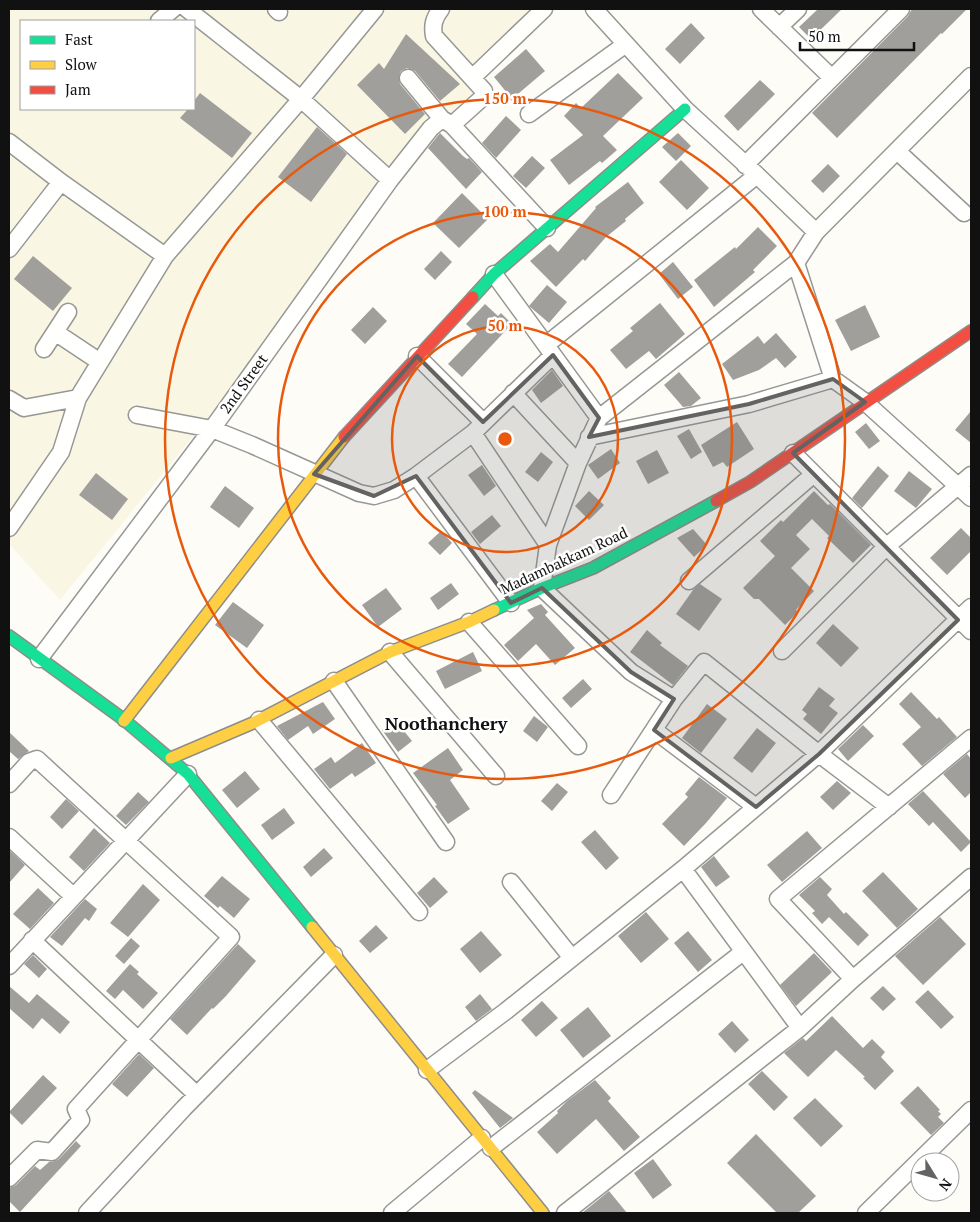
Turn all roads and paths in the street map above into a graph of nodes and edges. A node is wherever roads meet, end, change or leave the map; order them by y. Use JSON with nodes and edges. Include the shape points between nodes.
{"nodes":[{"id":1,"x":173,"y":9,"type":"edge"},
{"id":2,"x":375,"y":9,"type":"edge"},
{"id":3,"x":441,"y":9,"type":"edge"},
{"id":4,"x":544,"y":9,"type":"edge"},
{"id":5,"x":594,"y":9,"type":"edge"},
{"id":6,"x":761,"y":9,"type":"edge"},
{"id":7,"x":798,"y":9,"type":"edge"},
{"id":8,"x":901,"y":9,"type":"edge"},
{"id":9,"x":193,"y":10,"type":"edge"},
{"id":10,"x":160,"y":20,"type":"edge"},
{"id":11,"x":779,"y":27,"type":"junction"},
{"id":12,"x":626,"y":44,"type":"junction"},
{"id":13,"x":971,"y":76,"type":"edge"},
{"id":14,"x":408,"y":78,"type":"dead end"},
{"id":15,"x":472,"y":78,"type":"junction"},
{"id":16,"x":832,"y":78,"type":"junction"},
{"id":17,"x":301,"y":99,"type":"junction"},
{"id":18,"x":685,"y":109,"type":"junction"},
{"id":19,"x":529,"y":114,"type":"dead end"},
{"id":20,"x":447,"y":122,"type":"junction"},
{"id":21,"x":9,"y":142,"type":"edge"},
{"id":22,"x":897,"y":151,"type":"junction"},
{"id":23,"x":751,"y":170,"type":"junction"},
{"id":24,"x":390,"y":180,"type":"junction"},
{"id":25,"x":62,"y":182,"type":"junction"},
{"id":26,"x":964,"y":213,"type":"dead end"},
{"id":27,"x":547,"y":228,"type":"junction"},
{"id":28,"x":816,"y":232,"type":"junction"},
{"id":29,"x":9,"y":249,"type":"edge"},
{"id":30,"x":165,"y":256,"type":"junction"},
{"id":31,"x":796,"y":263,"type":"junction"},
{"id":32,"x":494,"y":274,"type":"junction"},
{"id":33,"x":68,"y":312,"type":"dead end"},
{"id":34,"x":971,"y":331,"type":"edge"},
{"id":35,"x":55,"y":332,"type":"junction"},
{"id":36,"x":44,"y":349,"type":"dead end"},
{"id":37,"x":549,"y":350,"type":"junction"},
{"id":38,"x":417,"y":356,"type":"junction"},
{"id":39,"x":100,"y":362,"type":"junction"},
{"id":40,"x":833,"y":379,"type":"junction"},
{"id":41,"x":514,"y":393,"type":"junction"},
{"id":42,"x":78,"y":398,"type":"junction"},
{"id":43,"x":9,"y":399,"type":"edge"},
{"id":44,"x":866,"y":402,"type":"junction"},
{"id":45,"x":137,"y":416,"type":"dead end"},
{"id":46,"x":599,"y":418,"type":"junction"},
{"id":47,"x":478,"y":428,"type":"junction"},
{"id":48,"x":212,"y":429,"type":"junction"},
{"id":49,"x":589,"y":438,"type":"junction"},
{"id":50,"x":793,"y":453,"type":"junction"},
{"id":51,"x":578,"y":462,"type":"junction"},
{"id":52,"x":314,"y":474,"type":"junction"},
{"id":53,"x":814,"y":474,"type":"junction"},
{"id":54,"x":416,"y":476,"type":"junction"},
{"id":55,"x":965,"y":481,"type":"edge"},
{"id":56,"x":971,"y":498,"type":"edge"},
{"id":57,"x":9,"y":528,"type":"edge"},
{"id":58,"x":548,"y":545,"type":"junction"},
{"id":59,"x":887,"y":546,"type":"junction"},
{"id":60,"x":689,"y":581,"type":"dead end"},
{"id":61,"x":542,"y":588,"type":"junction"},
{"id":62,"x":511,"y":603,"type":"junction"},
{"id":63,"x":971,"y":607,"type":"edge"},
{"id":64,"x":958,"y":620,"type":"junction"},
{"id":65,"x":469,"y":622,"type":"junction"},
{"id":66,"x":971,"y":631,"type":"edge"},
{"id":67,"x":9,"y":636,"type":"edge"},
{"id":68,"x":390,"y":652,"type":"junction"},
{"id":69,"x":782,"y":652,"type":"dead end"},
{"id":70,"x":40,"y":659,"type":"junction"},
{"id":71,"x":334,"y":681,"type":"junction"},
{"id":72,"x":674,"y":699,"type":"junction"},
{"id":73,"x":259,"y":720,"type":"junction"},
{"id":74,"x":124,"y":721,"type":"junction"},
{"id":75,"x":654,"y":730,"type":"junction"},
{"id":76,"x":971,"y":738,"type":"edge"},
{"id":77,"x":578,"y":746,"type":"dead end"},
{"id":78,"x":819,"y":754,"type":"junction"},
{"id":79,"x":171,"y":758,"type":"junction"},
{"id":80,"x":188,"y":774,"type":"junction"},
{"id":81,"x":496,"y":776,"type":"dead end"},
{"id":82,"x":9,"y":784,"type":"edge"},
{"id":83,"x":611,"y":795,"type":"dead end"},
{"id":84,"x":756,"y":807,"type":"junction"},
{"id":85,"x":889,"y":807,"type":"junction"},
{"id":86,"x":9,"y":837,"type":"edge"},
{"id":87,"x":126,"y":840,"type":"junction"},
{"id":88,"x":446,"y":842,"type":"dead end"},
{"id":89,"x":683,"y":869,"type":"junction"},
{"id":90,"x":971,"y":877,"type":"edge"},
{"id":91,"x":511,"y":882,"type":"dead end"},
{"id":92,"x":74,"y":896,"type":"junction"},
{"id":93,"x":419,"y":912,"type":"dead end"},
{"id":94,"x":32,"y":940,"type":"junction"},
{"id":95,"x":743,"y":952,"type":"junction"},
{"id":96,"x":334,"y":955,"type":"junction"},
{"id":97,"x":572,"y":958,"type":"junction"},
{"id":98,"x":9,"y":966,"type":"edge"},
{"id":99,"x":853,"y":979,"type":"junction"},
{"id":100,"x":800,"y":1028,"type":"junction"},
{"id":101,"x":137,"y":1040,"type":"junction"},
{"id":102,"x":427,"y":1070,"type":"junction"},
{"id":103,"x":197,"y":1095,"type":"junction"},
{"id":104,"x":971,"y":1110,"type":"edge"},
{"id":105,"x":487,"y":1143,"type":"junction"},
{"id":106,"x":9,"y":1178,"type":"edge"},
{"id":107,"x":535,"y":1210,"type":"edge"},
{"id":108,"x":87,"y":1213,"type":"edge"},
{"id":109,"x":392,"y":1213,"type":"edge"},
{"id":110,"x":565,"y":1213,"type":"edge"},
{"id":111,"x":866,"y":1213,"type":"edge"}],
"edges":[{"from":1,"to":10,"type":"street"},
{"from":2,"to":17,"type":"street"},
{"from":3,"to":15,"type":"street","via":[[434,20],[434,36]]},
{"from":4,"to":15,"type":"street"},
{"from":5,"to":12,"type":"street"},
{"from":6,"to":11,"type":"street"},
{"from":7,"to":11,"type":"street"},
{"from":8,"to":16,"type":"street"},
{"from":9,"to":17,"type":"street"},
{"from":11,"to":16,"type":"street"},
{"from":12,"to":18,"type":"street"},
{"from":12,"to":19,"type":"street"},
{"from":13,"to":22,"type":"street"},
{"from":14,"to":20,"type":"street"},
{"from":15,"to":20,"type":"street","name":"2nd Street","via":[[484,95]]},
{"from":16,"to":23,"type":"street"},
{"from":17,"to":24,"type":"street"},
{"from":17,"to":30,"type":"street"},
{"from":18,"to":23,"type":"street"},
{"from":18,"to":27,"type":"street"},
{"from":20,"to":24,"type":"street","name":"2nd Street","via":[[431,128]]},
{"from":20,"to":27,"type":"street"},
{"from":21,"to":25,"type":"street"},
{"from":22,"to":26,"type":"street"},
{"from":22,"to":28,"type":"street"},
{"from":23,"to":28,"type":"street"},
{"from":23,"to":37,"type":"street"},
{"from":24,"to":48,"type":"street","name":"2nd Street"},
{"from":25,"to":29,"type":"street"},
{"from":25,"to":30,"type":"street"},
{"from":27,"to":32,"type":"street"},
{"from":28,"to":31,"type":"street"},
{"from":30,"to":39,"type":"street"},
{"from":31,"to":40,"type":"street"},
{"from":31,"to":46,"type":"street"},
{"from":32,"to":37,"type":"street"},
{"from":32,"to":38,"type":"street"},
{"from":33,"to":35,"type":"street"},
{"from":34,"to":44,"type":"street","name":"Madambakkam Road"},
{"from":35,"to":36,"type":"street"},
{"from":35,"to":39,"type":"street"},
{"from":37,"to":41,"type":"street"},
{"from":37,"to":46,"type":"street"},
{"from":38,"to":47,"type":"street"},
{"from":38,"to":52,"type":"street","via":[[354,424]]},
{"from":39,"to":42,"type":"street"},
{"from":40,"to":44,"type":"street"},
{"from":40,"to":49,"type":"street","via":[[749,404]]},
{"from":41,"to":47,"type":"street"},
{"from":41,"to":51,"type":"street"},
{"from":42,"to":43,"type":"street","via":[[24,408]]},
{"from":42,"to":57,"type":"street","via":[[61,452]]},
{"from":44,"to":50,"type":"street","name":"Madambakkam Road"},
{"from":44,"to":55,"type":"street"},
{"from":45,"to":48,"type":"street"},
{"from":46,"to":49,"type":"street"},
{"from":47,"to":54,"type":"street"},
{"from":47,"to":58,"type":"street"},
{"from":48,"to":52,"type":"street"},
{"from":48,"to":70,"type":"street","name":"2nd Street"},
{"from":49,"to":51,"type":"street"},
{"from":50,"to":53,"type":"street"},
{"from":50,"to":61,"type":"street","name":"Madambakkam Road","via":[[750,482],[593,568]]},
{"from":51,"to":58,"type":"street"},
{"from":52,"to":54,"type":"street","via":[[374,496],[394,490]]},
{"from":52,"to":74,"type":"street"},
{"from":53,"to":59,"type":"street"},
{"from":53,"to":60,"type":"street"},
{"from":54,"to":62,"type":"street"},
{"from":55,"to":56,"type":"street"},
{"from":55,"to":59,"type":"street"},
{"from":58,"to":61,"type":"street"},
{"from":59,"to":64,"type":"street"},
{"from":59,"to":69,"type":"street"},
{"from":61,"to":62,"type":"street","name":"Madambakkam Road"},
{"from":61,"to":72,"type":"street","via":[[631,672]]},
{"from":62,"to":65,"type":"street","name":"Madambakkam Road"},
{"from":63,"to":64,"type":"street"},
{"from":64,"to":66,"type":"street"},
{"from":64,"to":78,"type":"street"},
{"from":65,"to":68,"type":"street","name":"Madambakkam Road"},
{"from":65,"to":77,"type":"street"},
{"from":67,"to":70,"type":"street"},
{"from":68,"to":71,"type":"street","name":"Madambakkam Road"},
{"from":68,"to":81,"type":"street"},
{"from":70,"to":74,"type":"street"},
{"from":71,"to":73,"type":"street","name":"Madambakkam Road"},
{"from":71,"to":88,"type":"street"},
{"from":72,"to":75,"type":"street"},
{"from":72,"to":78,"type":"street","via":[[704,662]]},
{"from":73,"to":79,"type":"street","name":"Madambakkam Road"},
{"from":73,"to":93,"type":"street"},
{"from":74,"to":79,"type":"street"},
{"from":75,"to":83,"type":"street"},
{"from":75,"to":84,"type":"street"},
{"from":76,"to":85,"type":"street"},
{"from":78,"to":84,"type":"street"},
{"from":78,"to":85,"type":"street"},
{"from":79,"to":80,"type":"street"},
{"from":80,"to":87,"type":"street"},
{"from":80,"to":96,"type":"street"},
{"from":82,"to":87,"type":"street","via":[[29,762],[37,759]]},
{"from":84,"to":89,"type":"street"},
{"from":85,"to":99,"type":"street","via":[[778,899]]},
{"from":86,"to":92,"type":"street"},
{"from":87,"to":92,"type":"street"},
{"from":87,"to":101,"type":"street","via":[[231,937]]},
{"from":89,"to":95,"type":"street"},
{"from":89,"to":97,"type":"street"},
{"from":90,"to":99,"type":"street"},
{"from":91,"to":97,"type":"street"},
{"from":92,"to":94,"type":"street"},
{"from":94,"to":98,"type":"street"},
{"from":94,"to":101,"type":"street"},
{"from":95,"to":100,"type":"street"},
{"from":95,"to":105,"type":"street"},
{"from":96,"to":102,"type":"street"},
{"from":96,"to":103,"type":"street"},
{"from":97,"to":102,"type":"street"},
{"from":99,"to":100,"type":"street"},
{"from":100,"to":110,"type":"street"},
{"from":101,"to":103,"type":"street"},
{"from":101,"to":106,"type":"street","via":[[76,1109],[81,1120],[52,1152],[37,1150]]},
{"from":102,"to":105,"type":"street"},
{"from":103,"to":108,"type":"street"},
{"from":104,"to":111,"type":"street"},
{"from":105,"to":107,"type":"street"},
{"from":105,"to":109,"type":"street"}]}
